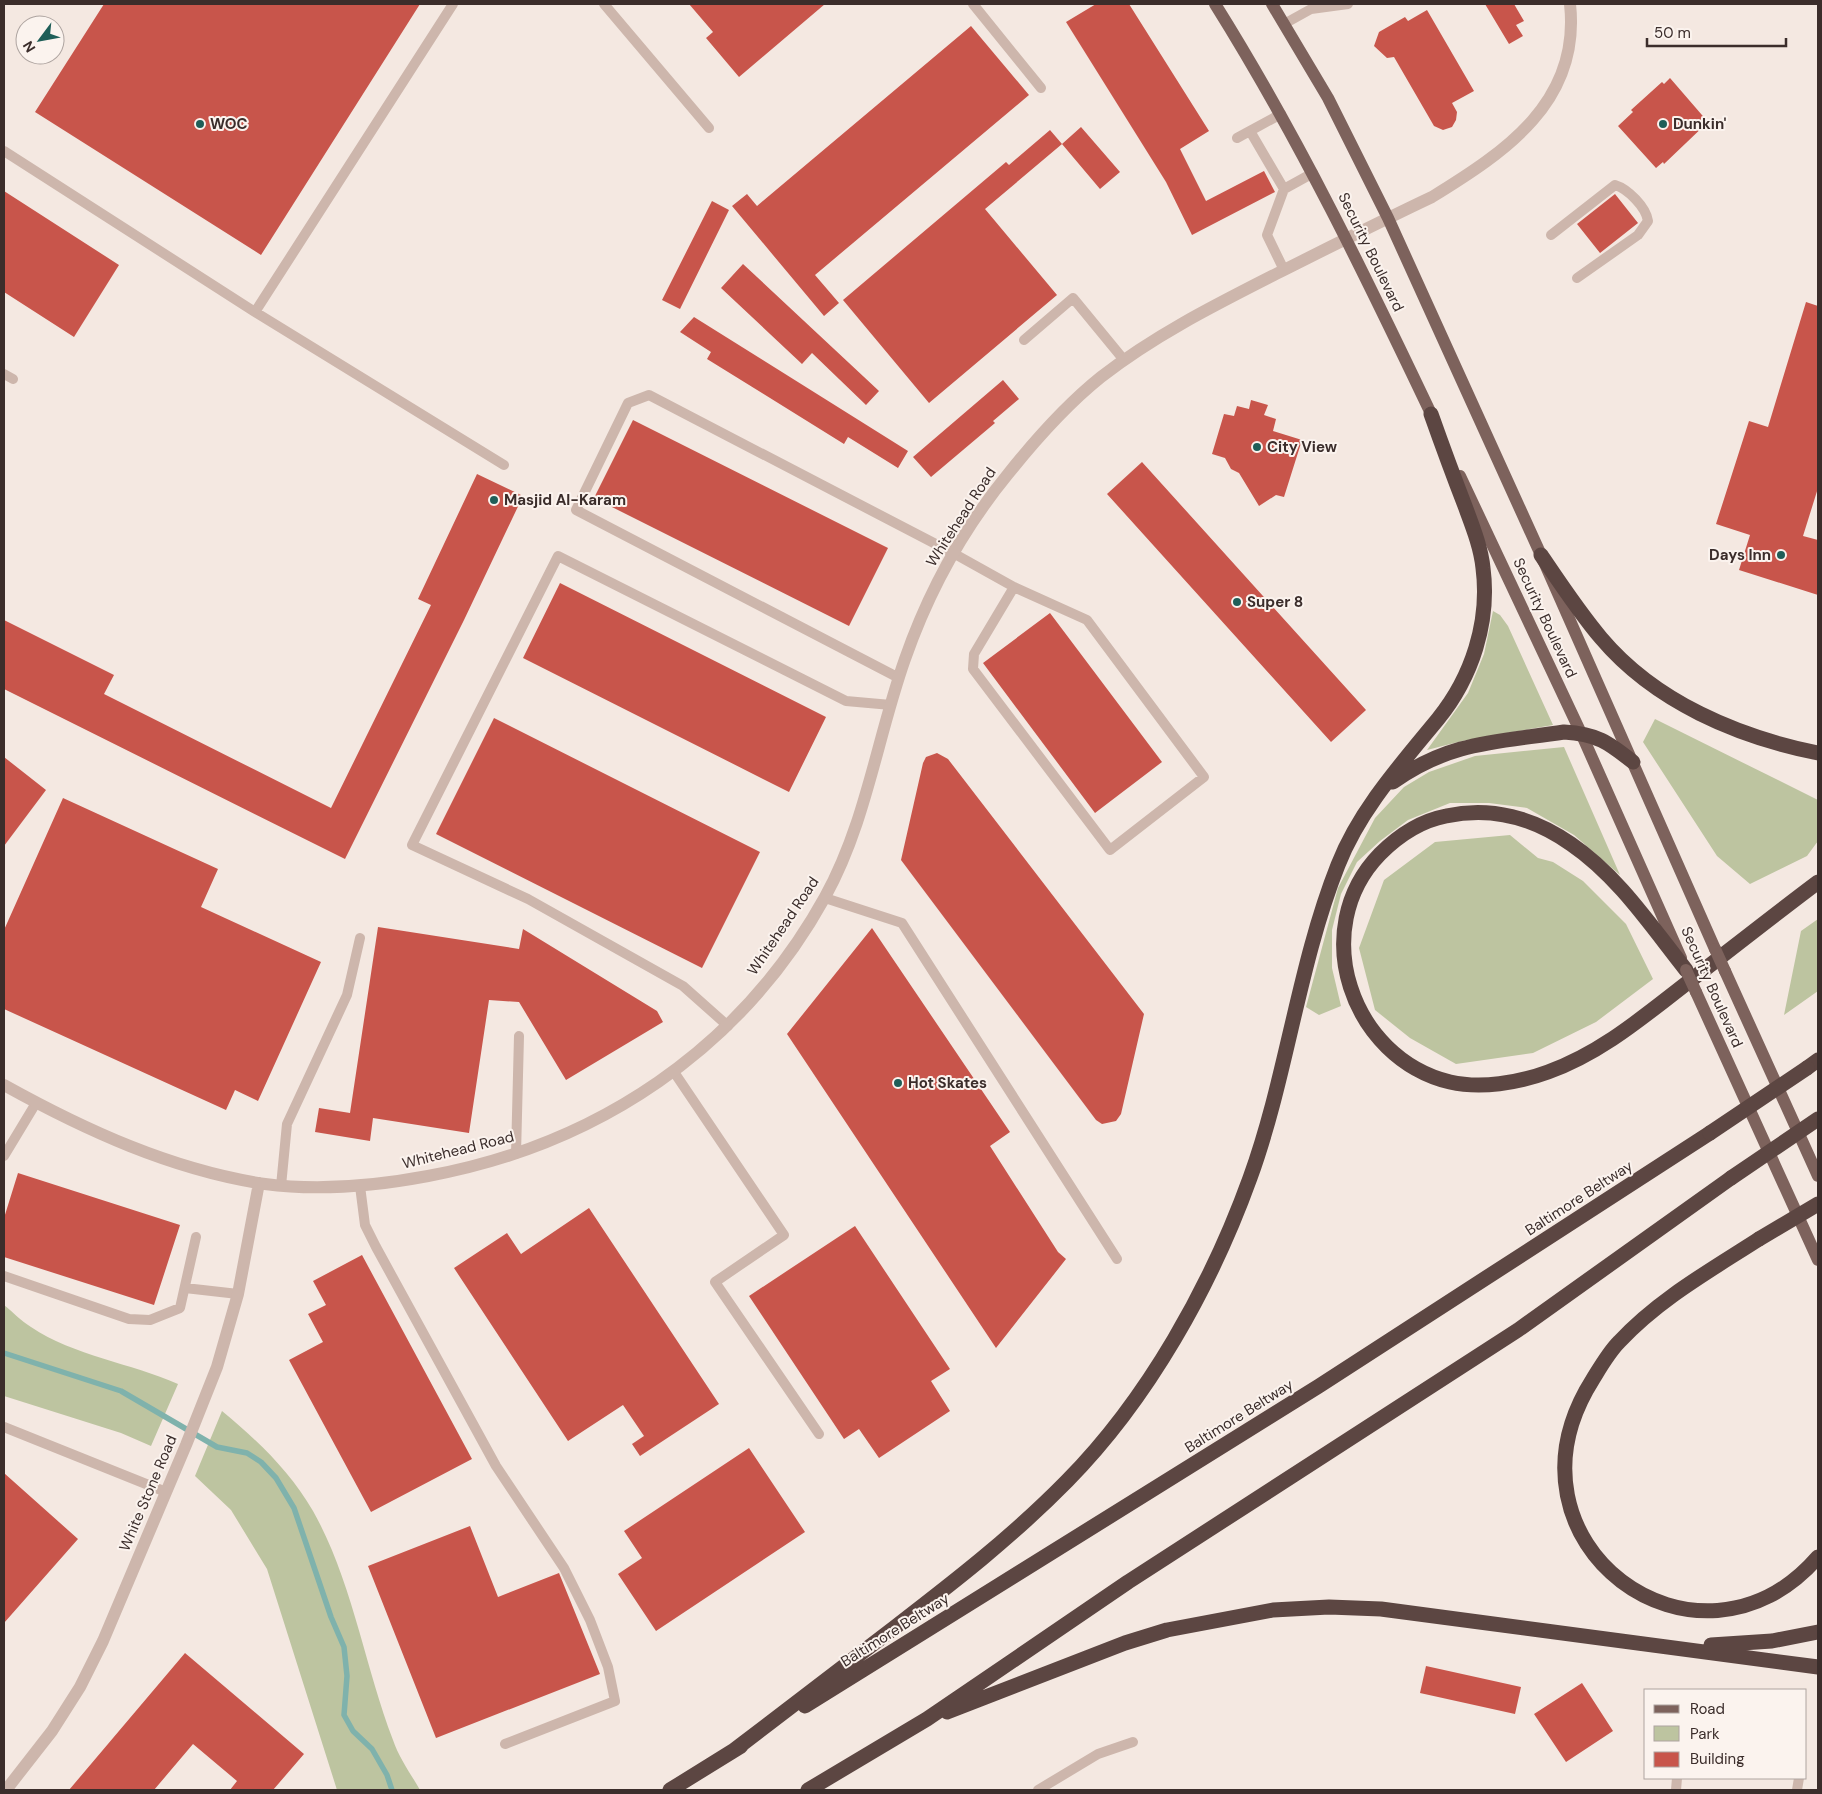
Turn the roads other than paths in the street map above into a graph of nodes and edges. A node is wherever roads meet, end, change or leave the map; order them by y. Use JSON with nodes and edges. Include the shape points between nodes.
{"nodes":[{"id":1,"x":453,"y":4,"type":"edge"},
{"id":2,"x":604,"y":4,"type":"edge"},
{"id":3,"x":973,"y":4,"type":"edge"},
{"id":4,"x":1215,"y":4,"type":"edge"},
{"id":5,"x":1272,"y":4,"type":"edge"},
{"id":6,"x":1348,"y":4,"type":"edge"},
{"id":7,"x":1570,"y":4,"type":"edge"},
{"id":8,"x":1323,"y":5,"type":"edge"},
{"id":9,"x":1284,"y":24,"type":"junction"},
{"id":10,"x":1041,"y":88,"type":"dead end"},
{"id":11,"x":1281,"y":114,"type":"junction"},
{"id":12,"x":709,"y":128,"type":"dead end"},
{"id":13,"x":1250,"y":131,"type":"junction"},
{"id":14,"x":1237,"y":138,"type":"dead end"},
{"id":15,"x":4,"y":151,"type":"edge"},
{"id":16,"x":1313,"y":173,"type":"junction"},
{"id":17,"x":1284,"y":189,"type":"junction"},
{"id":18,"x":1388,"y":218,"type":"junction"},
{"id":19,"x":1551,"y":235,"type":"dead end"},
{"id":20,"x":1347,"y":238,"type":"junction"},
{"id":21,"x":1284,"y":270,"type":"junction"},
{"id":22,"x":1576,"y":278,"type":"dead end"},
{"id":23,"x":255,"y":312,"type":"junction"},
{"id":24,"x":1024,"y":340,"type":"dead end"},
{"id":25,"x":1124,"y":360,"type":"junction"},
{"id":26,"x":1431,"y":414,"type":"junction"},
{"id":27,"x":504,"y":465,"type":"dead end"},
{"id":28,"x":954,"y":554,"type":"junction"},
{"id":29,"x":1541,"y":555,"type":"junction"},
{"id":30,"x":1014,"y":588,"type":"junction"},
{"id":31,"x":899,"y":678,"type":"junction"},
{"id":32,"x":891,"y":705,"type":"junction"},
{"id":33,"x":1582,"y":733,"type":"junction"},
{"id":34,"x":1818,"y":753,"type":"edge"},
{"id":35,"x":1632,"y":762,"type":"junction"},
{"id":36,"x":1384,"y":788,"type":"junction"},
{"id":37,"x":1818,"y":882,"type":"edge"},
{"id":38,"x":825,"y":898,"type":"junction"},
{"id":39,"x":360,"y":938,"type":"dead end"},
{"id":40,"x":1686,"y":970,"type":"junction"},
{"id":41,"x":728,"y":1026,"type":"junction"},
{"id":42,"x":519,"y":1036,"type":"dead end"},
{"id":43,"x":1813,"y":1064,"type":"edge"},
{"id":44,"x":674,"y":1072,"type":"junction"},
{"id":45,"x":4,"y":1085,"type":"edge"},
{"id":46,"x":36,"y":1103,"type":"junction"},
{"id":47,"x":1818,"y":1120,"type":"edge"},
{"id":48,"x":516,"y":1154,"type":"junction"},
{"id":49,"x":4,"y":1156,"type":"edge"},
{"id":50,"x":1818,"y":1176,"type":"edge"},
{"id":51,"x":259,"y":1183,"type":"junction"},
{"id":52,"x":281,"y":1186,"type":"junction"},
{"id":53,"x":360,"y":1186,"type":"junction"},
{"id":54,"x":1818,"y":1204,"type":"edge"},
{"id":55,"x":196,"y":1236,"type":"dead end"},
{"id":56,"x":1117,"y":1259,"type":"dead end"},
{"id":57,"x":1818,"y":1260,"type":"edge"},
{"id":58,"x":4,"y":1276,"type":"edge"},
{"id":59,"x":184,"y":1288,"type":"junction"},
{"id":60,"x":238,"y":1294,"type":"junction"},
{"id":61,"x":4,"y":1427,"type":"edge"},
{"id":62,"x":818,"y":1434,"type":"dead end"},
{"id":63,"x":166,"y":1492,"type":"junction"},
{"id":64,"x":1818,"y":1557,"type":"edge"},
{"id":65,"x":1818,"y":1632,"type":"edge"},
{"id":66,"x":1680,"y":1648,"type":"junction"},
{"id":67,"x":1818,"y":1667,"type":"edge"},
{"id":68,"x":927,"y":1719,"type":"junction"},
{"id":69,"x":1133,"y":1742,"type":"dead end"},
{"id":70,"x":505,"y":1744,"type":"dead end"},
{"id":71,"x":733,"y":1751,"type":"junction"},
{"id":72,"x":6,"y":1790,"type":"edge"},
{"id":73,"x":670,"y":1790,"type":"edge"},
{"id":74,"x":808,"y":1790,"type":"edge"},
{"id":75,"x":1038,"y":1790,"type":"edge"}],
"edges":[{"from":1,"to":23,"type":"lane"},
{"from":2,"to":12,"type":"lane"},
{"from":3,"to":10,"type":"lane"},
{"from":4,"to":11,"type":"main road","name":"Security Boulevard"},
{"from":5,"to":9,"type":"main road","name":"Security Boulevard"},
{"from":6,"to":8,"type":"lane"},
{"from":7,"to":18,"type":"street","name":"Whitehead Road","via":[[1567,60],[1558,84],[1540,112],[1518,136],[1474,170],[1432,197]]},
{"from":8,"to":9,"type":"lane"},
{"from":9,"to":18,"type":"main road","name":"Security Boulevard","via":[[1328,98]]},
{"from":11,"to":13,"type":"lane"},
{"from":11,"to":16,"type":"main road","name":"Security Boulevard"},
{"from":13,"to":14,"type":"lane"},
{"from":13,"to":17,"type":"lane"},
{"from":15,"to":23,"type":"lane"},
{"from":16,"to":17,"type":"lane"},
{"from":16,"to":20,"type":"main road","name":"Security Boulevard"},
{"from":17,"to":21,"type":"lane","via":[[1267,235]]},
{"from":18,"to":20,"type":"street","name":"Whitehead Road"},
{"from":18,"to":29,"type":"main road","name":"Security Boulevard"},
{"from":19,"to":22,"type":"lane","via":[[1615,185],[1624,188],[1647,214],[1648,221],[1638,235]]},
{"from":20,"to":21,"type":"street","name":"Whitehead Road"},
{"from":20,"to":26,"type":"main road","name":"Security Boulevard"},
{"from":21,"to":25,"type":"street","name":"Whitehead Road","via":[[1200,312]]},
{"from":23,"to":27,"type":"lane"},
{"from":24,"to":25,"type":"lane","via":[[1073,298]]},
{"from":25,"to":28,"type":"street","name":"Whitehead Road","via":[[1087,389],[1033,444],[1004,478]]},
{"from":26,"to":33,"type":"main road","name":"Security Boulevard"},
{"from":26,"to":36,"type":"highway","via":[[1483,563],[1485,593],[1481,627],[1473,659],[1459,689]]},
{"from":28,"to":30,"type":"lane"},
{"from":28,"to":31,"type":"street","name":"Whitehead Road","via":[[920,622]]},
{"from":28,"to":31,"type":"lane","via":[[648,395],[628,403],[576,510]]},
{"from":29,"to":34,"type":"highway","via":[[1601,638],[1627,665],[1661,691],[1708,718],[1751,735]]},
{"from":29,"to":35,"type":"main road","name":"Security Boulevard"},
{"from":30,"to":30,"type":"lane","via":[[1087,620],[1204,777],[1110,850],[973,669],[974,654]]},
{"from":31,"to":32,"type":"street","name":"Whitehead Road"},
{"from":32,"to":38,"type":"street","name":"Whitehead Road","via":[[865,801],[846,854]]},
{"from":32,"to":41,"type":"lane","via":[[846,701],[558,556],[412,845],[528,899],[683,986]]},
{"from":33,"to":35,"type":"highway","via":[[1607,741]]},
{"from":33,"to":36,"type":"highway","via":[[1564,732],[1457,749],[1412,768]]},
{"from":33,"to":40,"type":"main road","name":"Security Boulevard"},
{"from":35,"to":50,"type":"main road","name":"Security Boulevard","bridge":true},
{"from":36,"to":71,"type":"highway","via":[[1360,821],[1325,896],[1251,1175],[1222,1247],[1152,1374],[1069,1479],[986,1558]]},
{"from":37,"to":40,"type":"highway","via":[[1600,1048],[1546,1072],[1520,1080],[1480,1085],[1451,1082],[1423,1072],[1380,1041],[1355,1000],[1346,972],[1343,944],[1346,914],[1357,886],[1372,862],[1392,842],[1415,827],[1464,812],[1512,816],[1538,825],[1571,843],[1623,890]]},
{"from":38,"to":41,"type":"street","name":"Whitehead Road","via":[[777,969]]},
{"from":38,"to":56,"type":"lane","via":[[902,922]]},
{"from":39,"to":52,"type":"lane","via":[[348,995],[287,1124]]},
{"from":40,"to":57,"type":"main road","name":"Security Boulevard","bridge":true},
{"from":41,"to":44,"type":"street","name":"Whitehead Road"},
{"from":42,"to":48,"type":"lane"},
{"from":43,"to":71,"type":"highway","name":"Baltimore Beltway","bridge":true,"via":[[1311,1392]]},
{"from":44,"to":48,"type":"street","name":"Whitehead Road","via":[[579,1129]]},
{"from":44,"to":62,"type":"lane","via":[[784,1234],[715,1282]]},
{"from":45,"to":46,"type":"street","name":"Whitehead Road"},
{"from":46,"to":49,"type":"lane"},
{"from":46,"to":51,"type":"street","name":"Whitehead Road","via":[[152,1155]]},
{"from":47,"to":68,"type":"highway","bridge":true,"via":[[1518,1330],[1128,1582]]},
{"from":48,"to":53,"type":"street","name":"Whitehead Road","via":[[441,1174]]},
{"from":51,"to":52,"type":"street","name":"Whitehead Road"},
{"from":51,"to":60,"type":"street","name":"White Stone Road"},
{"from":52,"to":53,"type":"street","name":"Whitehead Road"},
{"from":53,"to":70,"type":"lane","via":[[365,1225],[376,1248],[496,1466],[564,1568],[590,1620],[608,1667],[615,1701]]},
{"from":54,"to":64,"type":"highway","bridge":true,"via":[[1674,1294],[1645,1317],[1613,1350],[1585,1392],[1572,1420],[1564,1471],[1574,1520],[1602,1564],[1641,1594],[1685,1609],[1726,1608],[1766,1597],[1799,1576]]},
{"from":55,"to":59,"type":"lane"},
{"from":58,"to":59,"type":"lane","via":[[129,1319],[150,1320],[180,1308]]},
{"from":59,"to":60,"type":"lane"},
{"from":60,"to":63,"type":"street","name":"White Stone Road","via":[[217,1367]]},
{"from":61,"to":63,"type":"lane"},
{"from":63,"to":72,"type":"street","name":"White Stone Road","via":[[80,1687],[52,1731]]},
{"from":65,"to":66,"type":"highway","via":[[1772,1641]]},
{"from":66,"to":67,"type":"highway"},
{"from":66,"to":68,"type":"highway","via":[[1381,1609],[1273,1610],[1212,1620],[1126,1643]]},
{"from":68,"to":74,"type":"highway"},
{"from":69,"to":75,"type":"lane","via":[[1098,1754]]},
{"from":71,"to":73,"type":"highway","name":"Baltimore Beltway"}]}
